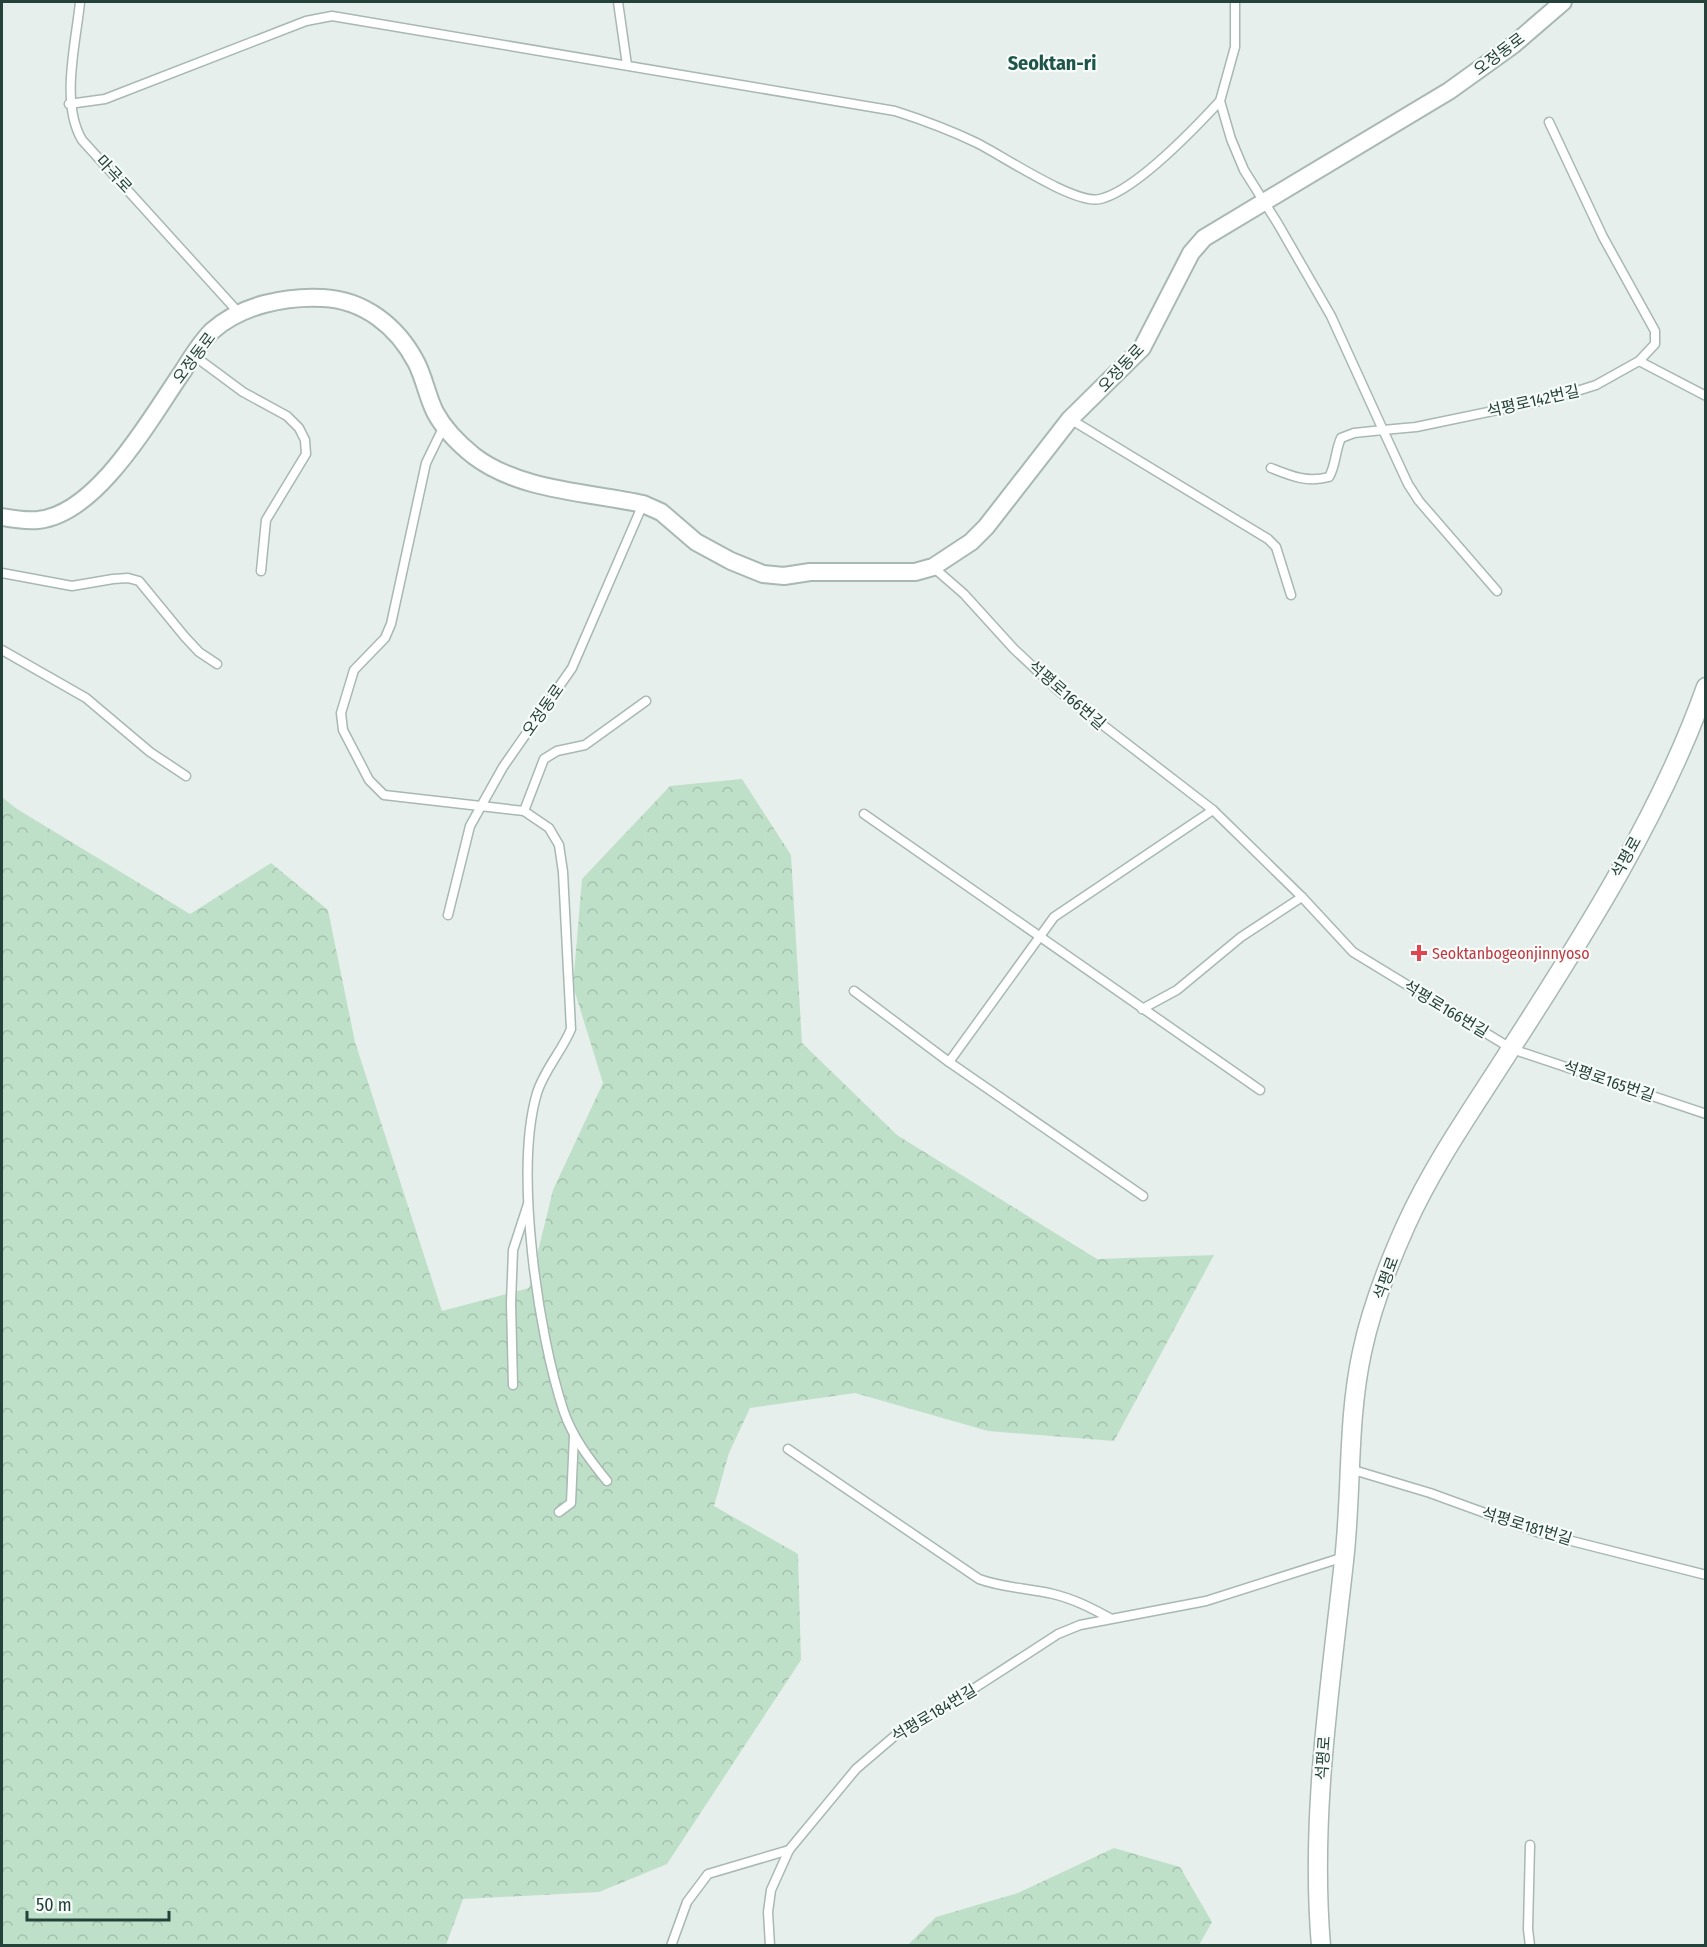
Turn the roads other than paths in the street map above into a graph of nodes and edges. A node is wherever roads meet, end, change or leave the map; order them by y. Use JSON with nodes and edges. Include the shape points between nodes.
{"nodes":[{"id":1,"x":80,"y":2,"type":"edge"},
{"id":2,"x":618,"y":2,"type":"edge"},
{"id":3,"x":1235,"y":2,"type":"edge"},
{"id":4,"x":1563,"y":2,"type":"edge"},
{"id":5,"x":627,"y":65,"type":"junction"},
{"id":6,"x":1220,"y":101,"type":"junction"},
{"id":7,"x":69,"y":104,"type":"junction"},
{"id":8,"x":1549,"y":122,"type":"dead end"},
{"id":9,"x":1263,"y":201,"type":"junction"},
{"id":10,"x":239,"y":313,"type":"junction"},
{"id":11,"x":194,"y":355,"type":"junction"},
{"id":12,"x":1639,"y":361,"type":"junction"},
{"id":13,"x":1706,"y":396,"type":"edge"},
{"id":14,"x":1070,"y":419,"type":"junction"},
{"id":15,"x":444,"y":426,"type":"junction"},
{"id":16,"x":1383,"y":430,"type":"junction"},
{"id":17,"x":1271,"y":468,"type":"dead end"},
{"id":18,"x":643,"y":504,"type":"junction"},
{"id":19,"x":2,"y":517,"type":"edge"},
{"id":20,"x":933,"y":567,"type":"junction"},
{"id":21,"x":261,"y":571,"type":"dead end"},
{"id":22,"x":2,"y":573,"type":"edge"},
{"id":23,"x":1497,"y":591,"type":"dead end"},
{"id":24,"x":1291,"y":595,"type":"dead end"},
{"id":25,"x":2,"y":650,"type":"edge"},
{"id":26,"x":217,"y":664,"type":"dead end"},
{"id":27,"x":1706,"y":687,"type":"edge"},
{"id":28,"x":646,"y":701,"type":"dead end"},
{"id":29,"x":186,"y":776,"type":"dead end"},
{"id":30,"x":482,"y":806,"type":"junction"},
{"id":31,"x":1213,"y":810,"type":"junction"},
{"id":32,"x":524,"y":811,"type":"junction"},
{"id":33,"x":864,"y":814,"type":"dead end"},
{"id":34,"x":1302,"y":897,"type":"junction"},
{"id":35,"x":448,"y":915,"type":"dead end"},
{"id":36,"x":1041,"y":936,"type":"junction"},
{"id":37,"x":854,"y":991,"type":"dead end"},
{"id":38,"x":1142,"y":1009,"type":"junction"},
{"id":39,"x":1512,"y":1049,"type":"junction"},
{"id":40,"x":949,"y":1062,"type":"junction"},
{"id":41,"x":1260,"y":1090,"type":"dead end"},
{"id":42,"x":1706,"y":1114,"type":"edge"},
{"id":43,"x":1143,"y":1196,"type":"dead end"},
{"id":44,"x":529,"y":1201,"type":"junction"},
{"id":45,"x":513,"y":1385,"type":"dead end"},
{"id":46,"x":574,"y":1434,"type":"junction"},
{"id":47,"x":788,"y":1449,"type":"dead end"},
{"id":48,"x":1350,"y":1469,"type":"junction"},
{"id":49,"x":607,"y":1481,"type":"dead end"},
{"id":50,"x":559,"y":1512,"type":"dead end"},
{"id":51,"x":1345,"y":1557,"type":"junction"},
{"id":52,"x":1706,"y":1575,"type":"edge"},
{"id":53,"x":1110,"y":1618,"type":"junction"},
{"id":54,"x":1530,"y":1845,"type":"dead end"},
{"id":55,"x":789,"y":1850,"type":"junction"},
{"id":56,"x":671,"y":1946,"type":"edge"},
{"id":57,"x":770,"y":1946,"type":"edge"},
{"id":58,"x":1321,"y":1946,"type":"edge"},
{"id":59,"x":1530,"y":1946,"type":"edge"}],
"edges":[{"from":1,"to":7,"type":"lane","name":"마곡로"},
{"from":2,"to":5,"type":"lane"},
{"from":3,"to":6,"type":"lane","via":[[1235,47]]},
{"from":4,"to":9,"type":"street","name":"오정동로","via":[[1478,72]]},
{"from":5,"to":6,"type":"lane","via":[[895,111],[977,143],[1086,200],[1099,200],[1131,184]]},
{"from":5,"to":7,"type":"lane","via":[[332,16],[306,21],[105,99]]},
{"from":6,"to":9,"type":"lane","via":[[1231,140]]},
{"from":7,"to":10,"type":"lane","name":"마곡로","via":[[73,125],[82,140]]},
{"from":8,"to":12,"type":"lane","via":[[1655,331],[1655,344]]},
{"from":9,"to":14,"type":"street","name":"오정동로","via":[[1204,238],[1191,253],[1142,348]]},
{"from":9,"to":16,"type":"lane","via":[[1331,316]]},
{"from":10,"to":11,"type":"street","name":"오정동로","via":[[212,331]]},
{"from":10,"to":15,"type":"street","name":"오정동로","via":[[297,298],[326,298],[358,305],[389,325],[417,363],[424,389]]},
{"from":11,"to":19,"type":"street","name":"오정동로","via":[[133,447],[80,501],[57,515],[39,520]]},
{"from":11,"to":21,"type":"lane","via":[[243,392],[286,416],[306,440],[306,454],[266,520]]},
{"from":12,"to":13,"type":"lane"},
{"from":12,"to":16,"type":"lane","name":"석평로142번길","via":[[1596,385],[1555,398],[1416,427]]},
{"from":14,"to":20,"type":"street","name":"오정동로","via":[[986,527]]},
{"from":14,"to":24,"type":"lane","via":[[1268,539],[1276,547]]},
{"from":15,"to":18,"type":"street","name":"오정동로","via":[[475,457],[509,476]]},
{"from":15,"to":30,"type":"lane","via":[[426,463],[386,639],[364,657],[348,685],[341,713],[343,730],[369,780],[384,795]]},
{"from":16,"to":17,"type":"lane","name":"석평로142번길","via":[[1341,438],[1329,477],[1315,481]]},
{"from":16,"to":23,"type":"lane","via":[[1419,501]]},
{"from":18,"to":20,"type":"street","name":"오정동로","via":[[661,512],[696,542],[763,574],[895,573]]},
{"from":18,"to":30,"type":"lane","name":"오정동로","via":[[572,668],[503,767]]},
{"from":20,"to":31,"type":"lane","name":"석평로166번길","via":[[1060,692]]},
{"from":22,"to":26,"type":"lane","via":[[72,586],[113,579],[140,581],[185,637]]},
{"from":25,"to":29,"type":"lane","via":[[86,698],[150,752]]},
{"from":27,"to":39,"type":"street","name":"석평로","via":[[1653,808]]},
{"from":28,"to":32,"type":"lane","via":[[585,745],[556,751],[544,759]]},
{"from":30,"to":32,"type":"lane"},
{"from":30,"to":35,"type":"lane","name":"오정동로","via":[[470,826]]},
{"from":31,"to":34,"type":"lane","name":"석평로166번길"},
{"from":31,"to":36,"type":"lane","via":[[1054,917]]},
{"from":32,"to":44,"type":"lane","via":[[549,828],[559,845],[571,1007],[571,1029],[538,1092],[530,1127]]},
{"from":33,"to":36,"type":"lane"},
{"from":34,"to":38,"type":"lane","via":[[1232,944],[1177,990]]},
{"from":34,"to":39,"type":"lane","name":"석평로166번길","via":[[1353,952]]},
{"from":36,"to":38,"type":"lane"},
{"from":36,"to":40,"type":"lane"},
{"from":37,"to":40,"type":"lane"},
{"from":38,"to":41,"type":"lane"},
{"from":39,"to":42,"type":"lane","name":"석평로165번길"},
{"from":39,"to":48,"type":"street","name":"석평로","via":[[1449,1144],[1407,1223],[1382,1284],[1362,1351]]},
{"from":40,"to":43,"type":"lane"},
{"from":44,"to":45,"type":"lane","via":[[513,1250]]},
{"from":44,"to":46,"type":"lane","via":[[548,1353],[564,1413]]},
{"from":46,"to":49,"type":"lane"},
{"from":46,"to":50,"type":"lane","via":[[571,1503]]},
{"from":47,"to":53,"type":"lane","via":[[979,1579],[1079,1601]]},
{"from":48,"to":51,"type":"street","name":"석평로"},
{"from":48,"to":52,"type":"lane","name":"석평로181번길","via":[[1540,1533]]},
{"from":51,"to":53,"type":"lane","name":"석평로184번길","via":[[1206,1601]]},
{"from":51,"to":58,"type":"street","name":"석평로","via":[[1320,1792],[1317,1906]]},
{"from":53,"to":55,"type":"lane","name":"석평로184번길","via":[[1058,1634],[953,1702],[904,1728],[856,1769]]},
{"from":54,"to":59,"type":"lane"},
{"from":55,"to":56,"type":"lane","via":[[708,1874],[687,1902]]},
{"from":55,"to":57,"type":"lane","name":"석평로184번길","via":[[771,1890]]}]}
